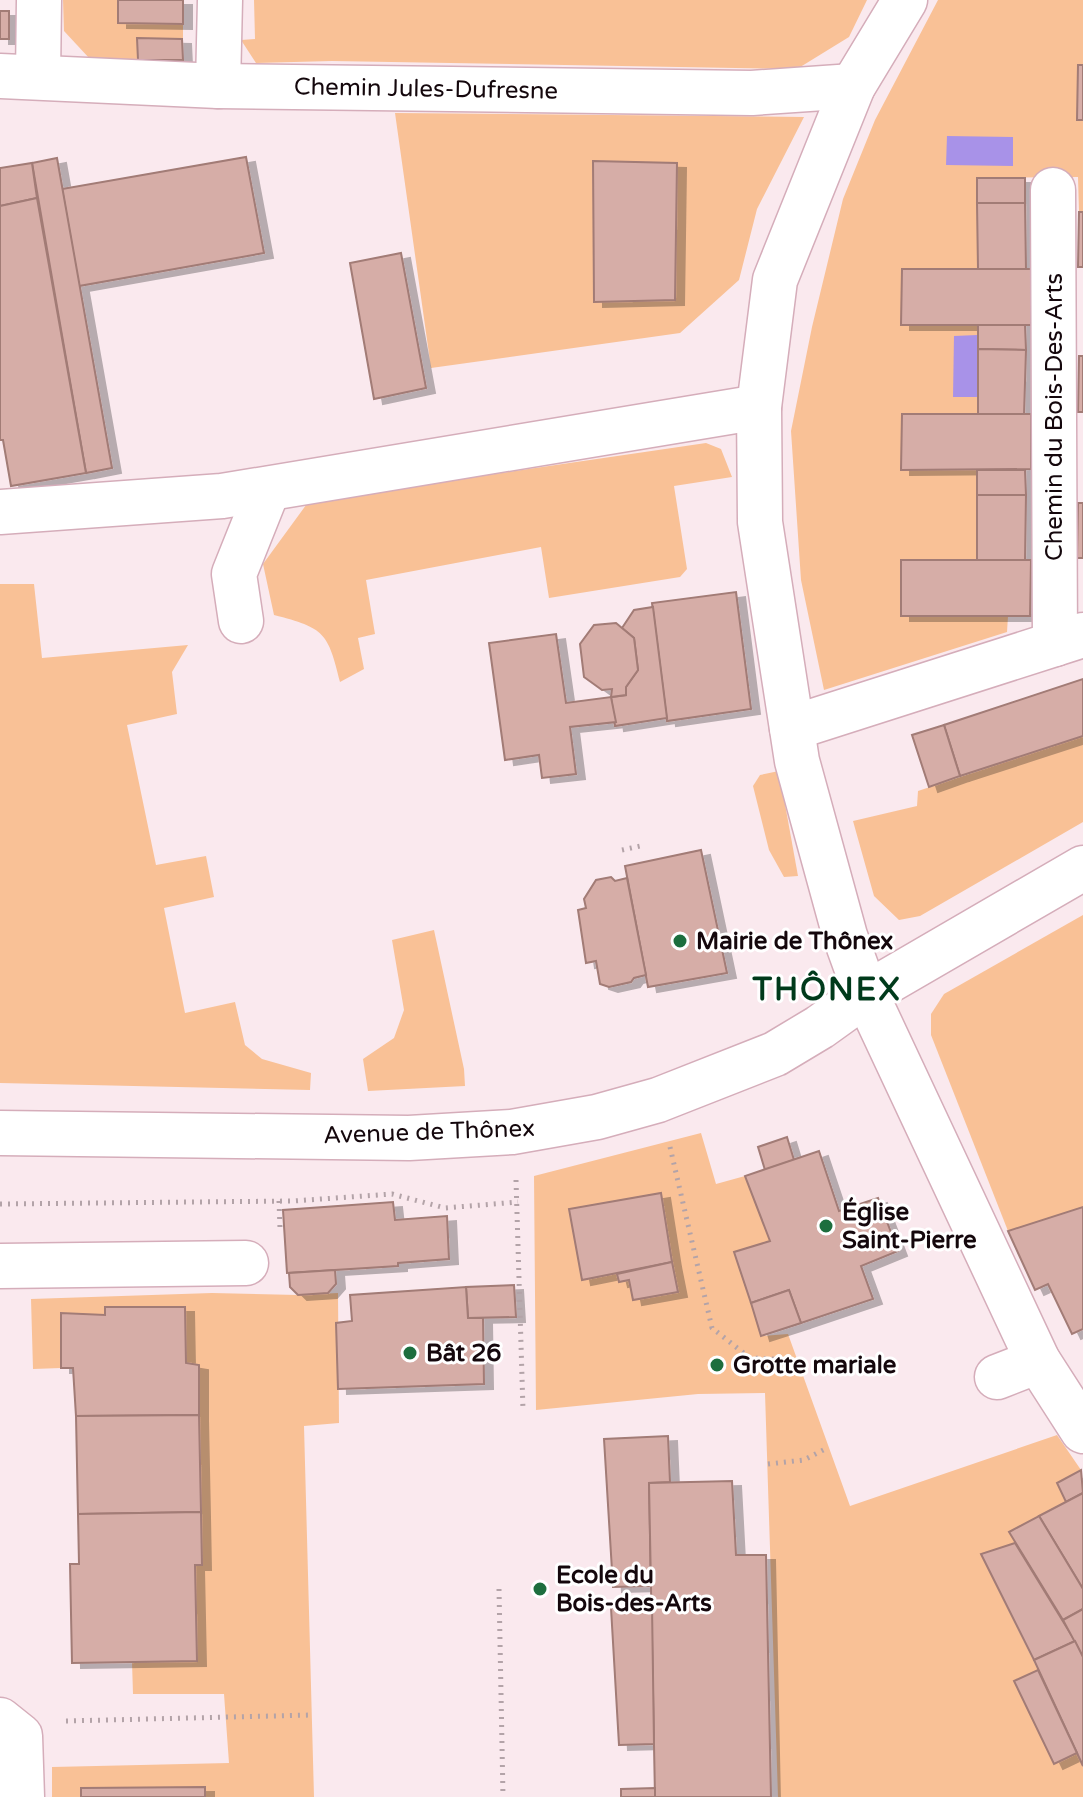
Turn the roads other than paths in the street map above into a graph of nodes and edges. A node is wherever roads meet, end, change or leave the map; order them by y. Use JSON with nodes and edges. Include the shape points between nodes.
{"nodes":[{"id":1,"x":39,"y":0,"type":"edge"},
{"id":2,"x":220,"y":0,"type":"edge"},
{"id":3,"x":905,"y":0,"type":"edge"},
{"id":4,"x":19,"y":76,"type":"edge"},
{"id":5,"x":218,"y":86,"type":"junction"},
{"id":6,"x":853,"y":86,"type":"junction"},
{"id":7,"x":1053,"y":190,"type":"dead end"},
{"id":8,"x":759,"y":407,"type":"junction"},
{"id":9,"x":268,"y":489,"type":"junction"},
{"id":10,"x":0,"y":512,"type":"edge"},
{"id":11,"x":241,"y":621,"type":"dead end"},
{"id":12,"x":1069,"y":640,"type":"edge"},
{"id":13,"x":786,"y":740,"type":"junction"},
{"id":14,"x":1083,"y":868,"type":"edge"},
{"id":15,"x":866,"y":994,"type":"junction"},
{"id":16,"x":0,"y":1133,"type":"edge"},
{"id":17,"x":246,"y":1263,"type":"dead end"},
{"id":18,"x":0,"y":1266,"type":"edge"},
{"id":19,"x":1038,"y":1361,"type":"junction"},
{"id":20,"x":997,"y":1377,"type":"dead end"},
{"id":21,"x":1083,"y":1431,"type":"edge"},
{"id":22,"x":10,"y":1728,"type":"edge"},
{"id":23,"x":22,"y":1797,"type":"edge"}],
"edges":[{"from":1,"to":4,"type":"street"},
{"from":2,"to":5,"type":"street"},
{"from":3,"to":6,"type":"street"},
{"from":4,"to":5,"type":"street","name":"Chemin Jules-Dufresne"},
{"from":5,"to":6,"type":"street","name":"Chemin Jules-Dufresne","via":[[752,93]]},
{"from":6,"to":8,"type":"street","via":[[775,280]]},
{"from":7,"to":12,"type":"street","name":"Chemin du Bois-Des-Arts"},
{"from":8,"to":9,"type":"street"},
{"from":8,"to":13,"type":"street","via":[[760,522]]},
{"from":9,"to":10,"type":"street"},
{"from":9,"to":11,"type":"street","via":[[234,574]]},
{"from":12,"to":13,"type":"street","name":"Chemin du Bois-Des-Arts"},
{"from":13,"to":15,"type":"street"},
{"from":14,"to":15,"type":"street","name":"Avenue de Thônex"},
{"from":15,"to":16,"type":"street","name":"Avenue de Thônex","via":[[775,1054],[658,1100],[512,1132],[409,1138]]},
{"from":15,"to":19,"type":"street"},
{"from":17,"to":18,"type":"street"},
{"from":19,"to":20,"type":"street"},
{"from":19,"to":21,"type":"street"},
{"from":22,"to":23,"type":"street"}]}
